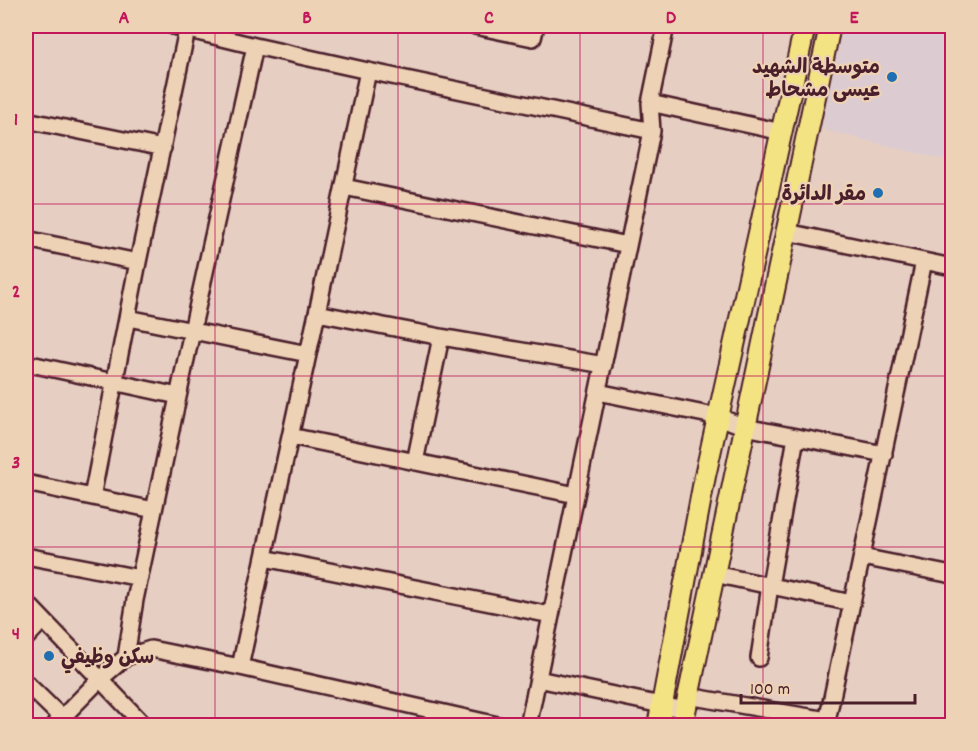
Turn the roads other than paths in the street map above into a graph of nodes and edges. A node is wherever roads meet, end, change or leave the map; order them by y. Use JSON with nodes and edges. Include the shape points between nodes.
{"nodes":[{"id":1,"x":475,"y":26,"type":"edge"},
{"id":2,"x":536,"y":26,"type":"edge"},
{"id":3,"x":666,"y":26,"type":"edge"},
{"id":4,"x":805,"y":26,"type":"edge"},
{"id":5,"x":830,"y":26,"type":"edge"},
{"id":6,"x":180,"y":28,"type":"edge"},
{"id":7,"x":255,"y":46,"type":"junction"},
{"id":8,"x":368,"y":71,"type":"junction"},
{"id":9,"x":650,"y":103,"type":"junction"},
{"id":10,"x":26,"y":120,"type":"edge"},
{"id":11,"x":652,"y":131,"type":"junction"},
{"id":12,"x":782,"y":132,"type":"junction"},
{"id":13,"x":163,"y":148,"type":"junction"},
{"id":14,"x":344,"y":187,"type":"junction"},
{"id":15,"x":786,"y":232,"type":"junction"},
{"id":16,"x":26,"y":239,"type":"edge"},
{"id":17,"x":628,"y":245,"type":"junction"},
{"id":18,"x":924,"y":261,"type":"junction"},
{"id":19,"x":138,"y":262,"type":"junction"},
{"id":20,"x":952,"y":267,"type":"edge"},
{"id":21,"x":317,"y":313,"type":"junction"},
{"id":22,"x":128,"y":318,"type":"junction"},
{"id":23,"x":192,"y":331,"type":"junction"},
{"id":24,"x":441,"y":337,"type":"junction"},
{"id":25,"x":308,"y":354,"type":"junction"},
{"id":26,"x":26,"y":363,"type":"edge"},
{"id":27,"x":604,"y":364,"type":"junction"},
{"id":28,"x":115,"y":382,"type":"junction"},
{"id":29,"x":598,"y":392,"type":"junction"},
{"id":30,"x":178,"y":396,"type":"junction"},
{"id":31,"x":719,"y":417,"type":"junction"},
{"id":32,"x":745,"y":426,"type":"junction"},
{"id":33,"x":290,"y":436,"type":"junction"},
{"id":34,"x":796,"y":437,"type":"junction"},
{"id":35,"x":884,"y":454,"type":"junction"},
{"id":36,"x":415,"y":462,"type":"junction"},
{"id":37,"x":26,"y":483,"type":"edge"},
{"id":38,"x":576,"y":495,"type":"junction"},
{"id":39,"x":92,"y":497,"type":"junction"},
{"id":40,"x":154,"y":510,"type":"junction"},
{"id":41,"x":26,"y":556,"type":"edge"},
{"id":42,"x":862,"y":557,"type":"junction"},
{"id":43,"x":264,"y":558,"type":"junction"},
{"id":44,"x":714,"y":574,"type":"junction"},
{"id":45,"x":952,"y":575,"type":"edge"},
{"id":46,"x":140,"y":578,"type":"junction"},
{"id":47,"x":770,"y":586,"type":"junction"},
{"id":48,"x":26,"y":602,"type":"edge"},
{"id":49,"x":852,"y":603,"type":"junction"},
{"id":50,"x":551,"y":615,"type":"junction"},
{"id":51,"x":43,"y":620,"type":"junction"},
{"id":52,"x":26,"y":638,"type":"edge"},
{"id":53,"x":126,"y":657,"type":"junction"},
{"id":54,"x":759,"y":658,"type":"dead end"},
{"id":55,"x":240,"y":667,"type":"junction"},
{"id":56,"x":100,"y":679,"type":"junction"},
{"id":57,"x":538,"y":679,"type":"junction"},
{"id":58,"x":26,"y":683,"type":"edge"},
{"id":59,"x":662,"y":706,"type":"junction"},
{"id":60,"x":685,"y":710,"type":"edge"},
{"id":61,"x":58,"y":722,"type":"edge"},
{"id":62,"x":827,"y":723,"type":"edge"},
{"id":63,"x":145,"y":726,"type":"edge"},
{"id":64,"x":502,"y":726,"type":"edge"},
{"id":65,"x":528,"y":726,"type":"edge"},
{"id":66,"x":658,"y":726,"type":"edge"}],
"edges":[{"from":1,"to":2,"type":"street","via":[[533,38]]},
{"from":3,"to":9,"type":"street"},
{"from":4,"to":12,"type":"main road"},
{"from":5,"to":15,"type":"main road"},
{"from":6,"to":7,"type":"street"},
{"from":6,"to":13,"type":"street"},
{"from":7,"to":8,"type":"street"},
{"from":7,"to":23,"type":"street"},
{"from":8,"to":11,"type":"street"},
{"from":8,"to":14,"type":"street"},
{"from":9,"to":11,"type":"street"},
{"from":9,"to":12,"type":"street"},
{"from":10,"to":13,"type":"street"},
{"from":11,"to":17,"type":"street"},
{"from":12,"to":31,"type":"main road"},
{"from":13,"to":19,"type":"street"},
{"from":14,"to":17,"type":"street"},
{"from":14,"to":21,"type":"street"},
{"from":15,"to":18,"type":"street"},
{"from":15,"to":32,"type":"main road"},
{"from":16,"to":19,"type":"street"},
{"from":17,"to":27,"type":"street"},
{"from":18,"to":20,"type":"street"},
{"from":18,"to":35,"type":"street"},
{"from":19,"to":22,"type":"street"},
{"from":21,"to":24,"type":"street"},
{"from":21,"to":25,"type":"street"},
{"from":22,"to":23,"type":"street"},
{"from":22,"to":28,"type":"street"},
{"from":23,"to":25,"type":"street"},
{"from":23,"to":30,"type":"street"},
{"from":24,"to":27,"type":"street"},
{"from":24,"to":36,"type":"street"},
{"from":25,"to":33,"type":"street"},
{"from":26,"to":28,"type":"street"},
{"from":27,"to":29,"type":"street"},
{"from":28,"to":30,"type":"street"},
{"from":28,"to":39,"type":"street"},
{"from":29,"to":31,"type":"street"},
{"from":29,"to":38,"type":"street"},
{"from":30,"to":40,"type":"street"},
{"from":31,"to":32,"type":"street"},
{"from":31,"to":59,"type":"main road"},
{"from":32,"to":34,"type":"street"},
{"from":32,"to":44,"type":"main road"},
{"from":33,"to":36,"type":"street"},
{"from":33,"to":43,"type":"street"},
{"from":34,"to":35,"type":"street"},
{"from":34,"to":47,"type":"street"},
{"from":35,"to":42,"type":"street"},
{"from":36,"to":38,"type":"street"},
{"from":37,"to":39,"type":"street"},
{"from":38,"to":50,"type":"street"},
{"from":39,"to":40,"type":"street"},
{"from":40,"to":46,"type":"street"},
{"from":41,"to":46,"type":"street"},
{"from":42,"to":45,"type":"street"},
{"from":42,"to":49,"type":"street"},
{"from":43,"to":50,"type":"street"},
{"from":43,"to":55,"type":"street"},
{"from":44,"to":47,"type":"street"},
{"from":44,"to":60,"type":"main road"},
{"from":46,"to":53,"type":"street"},
{"from":47,"to":49,"type":"street"},
{"from":47,"to":54,"type":"street"},
{"from":48,"to":51,"type":"street"},
{"from":49,"to":62,"type":"street"},
{"from":50,"to":57,"type":"street"},
{"from":51,"to":52,"type":"street"},
{"from":51,"to":56,"type":"street"},
{"from":53,"to":55,"type":"street","via":[[152,649]]},
{"from":53,"to":56,"type":"street"},
{"from":55,"to":64,"type":"street"},
{"from":56,"to":61,"type":"street"},
{"from":56,"to":63,"type":"street"},
{"from":57,"to":59,"type":"street"},
{"from":57,"to":65,"type":"street"},
{"from":58,"to":61,"type":"street"},
{"from":59,"to":60,"type":"street"},
{"from":59,"to":66,"type":"main road"},
{"from":60,"to":62,"type":"street"}]}
